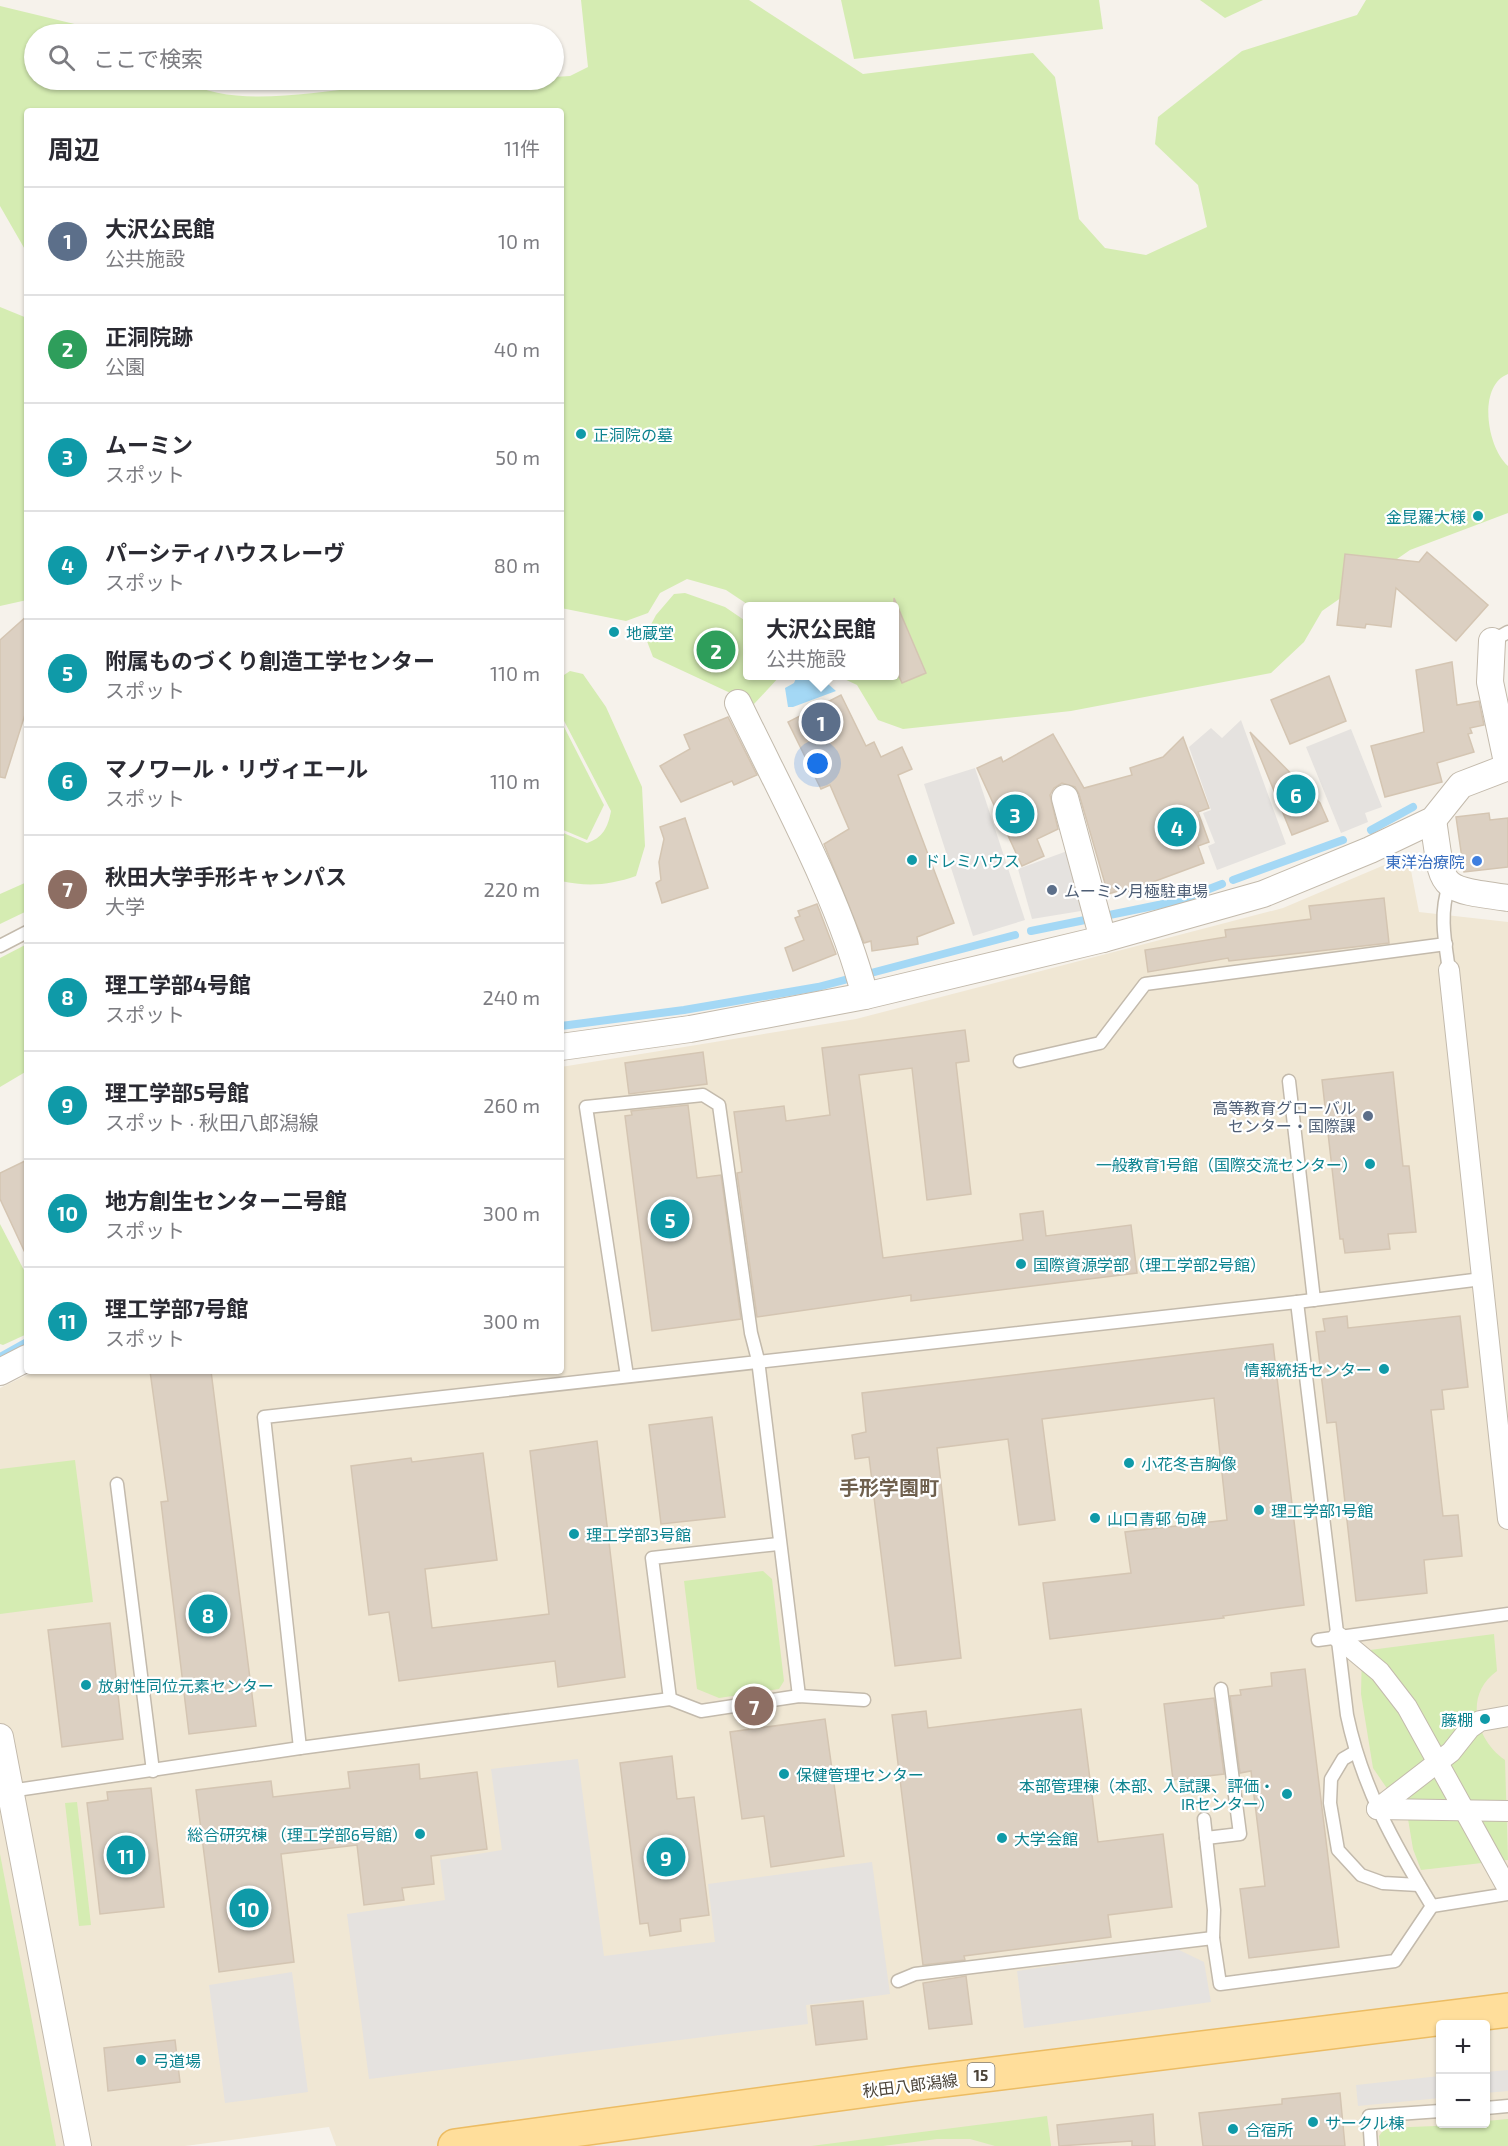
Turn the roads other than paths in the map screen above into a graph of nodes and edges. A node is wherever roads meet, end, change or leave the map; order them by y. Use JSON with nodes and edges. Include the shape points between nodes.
{"nodes":[{"id":1,"x":1500,"y":636,"type":"edge"},
{"id":2,"x":738,"y":703,"type":"dead end"},
{"id":3,"x":1508,"y":767,"type":"edge"},
{"id":4,"x":1065,"y":798,"type":"dead end"},
{"id":5,"x":1433,"y":820,"type":"junction"},
{"id":6,"x":1449,"y":886,"type":"junction"},
{"id":7,"x":1508,"y":898,"type":"edge"},
{"id":8,"x":1100,"y":925,"type":"junction"},
{"id":9,"x":24,"y":934,"type":"edge"},
{"id":10,"x":1446,"y":944,"type":"junction"},
{"id":11,"x":0,"y":946,"type":"edge"},
{"id":12,"x":1449,"y":970,"type":"joint"},
{"id":13,"x":861,"y":980,"type":"junction"},
{"id":14,"x":564,"y":1047,"type":"edge"},
{"id":15,"x":1020,"y":1061,"type":"dead end"},
{"id":16,"x":1289,"y":1082,"type":"dead end"},
{"id":17,"x":1482,"y":1279,"type":"junction"},
{"id":18,"x":1314,"y":1300,"type":"junction"},
{"id":19,"x":1297,"y":1302,"type":"junction"},
{"id":20,"x":24,"y":1360,"type":"edge"},
{"id":21,"x":758,"y":1360,"type":"junction"},
{"id":22,"x":0,"y":1372,"type":"edge"},
{"id":23,"x":627,"y":1376,"type":"junction"},
{"id":24,"x":117,"y":1484,"type":"dead end"},
{"id":25,"x":1508,"y":1519,"type":"edge"},
{"id":26,"x":778,"y":1544,"type":"junction"},
{"id":27,"x":1508,"y":1614,"type":"edge"},
{"id":28,"x":1328,"y":1638,"type":"junction"},
{"id":29,"x":1221,"y":1689,"type":"dead end"},
{"id":30,"x":799,"y":1696,"type":"junction"},
{"id":31,"x":670,"y":1699,"type":"junction"},
{"id":32,"x":864,"y":1700,"type":"dead end"},
{"id":33,"x":1508,"y":1716,"type":"edge"},
{"id":34,"x":0,"y":1737,"type":"edge"},
{"id":35,"x":300,"y":1748,"type":"junction"},
{"id":36,"x":1355,"y":1752,"type":"junction"},
{"id":37,"x":1439,"y":1761,"type":"junction"},
{"id":38,"x":153,"y":1771,"type":"junction"},
{"id":39,"x":10,"y":1791,"type":"junction"},
{"id":40,"x":1377,"y":1809,"type":"junction"},
{"id":41,"x":1466,"y":1811,"type":"junction"},
{"id":42,"x":1508,"y":1811,"type":"edge"},
{"id":43,"x":1204,"y":1819,"type":"dead end"},
{"id":44,"x":1206,"y":1838,"type":"junction"},
{"id":45,"x":1419,"y":1885,"type":"junction"},
{"id":46,"x":1508,"y":1889,"type":"edge"},
{"id":47,"x":1508,"y":1894,"type":"edge"},
{"id":48,"x":1432,"y":1906,"type":"junction"},
{"id":49,"x":1214,"y":1938,"type":"junction"},
{"id":50,"x":898,"y":1981,"type":"dead end"},
{"id":51,"x":1508,"y":2010,"type":"edge"},
{"id":52,"x":1508,"y":2106,"type":"edge"},
{"id":53,"x":1490,"y":2108,"type":"edge"},
{"id":54,"x":1436,"y":2111,"type":"edge"},
{"id":55,"x":78,"y":2146,"type":"edge"},
{"id":56,"x":455,"y":2146,"type":"edge"},
{"id":57,"x":1371,"y":2146,"type":"edge"}],
"edges":[{"from":1,"to":3,"type":"street","via":[[1490,682]]},
{"from":2,"to":13,"type":"street","via":[[809,850]]},
{"from":3,"to":5,"type":"street","via":[[1461,785]]},
{"from":4,"to":8,"type":"street"},
{"from":5,"to":6,"type":"street","via":[[1443,880]]},
{"from":5,"to":8,"type":"street","via":[[1263,894]]},
{"from":6,"to":7,"type":"street"},
{"from":6,"to":10,"type":"lane","via":[[1444,900]]},
{"from":8,"to":13,"type":"street"},
{"from":9,"to":11,"type":"lane"},
{"from":10,"to":12,"type":"lane"},
{"from":10,"to":15,"type":"lane","via":[[1145,984],[1100,1042]]},
{"from":12,"to":17,"type":"street"},
{"from":13,"to":14,"type":"street","via":[[690,1029]]},
{"from":16,"to":18,"type":"lane"},
{"from":17,"to":18,"type":"lane"},
{"from":17,"to":25,"type":"street"},
{"from":18,"to":19,"type":"lane"},
{"from":19,"to":21,"type":"lane"},
{"from":19,"to":28,"type":"lane"},
{"from":20,"to":22,"type":"street"},
{"from":21,"to":23,"type":"lane"},
{"from":21,"to":23,"type":"lane","via":[[719,1105],[703,1095],[586,1107]]},
{"from":21,"to":26,"type":"lane"},
{"from":23,"to":35,"type":"lane","via":[[264,1417]]},
{"from":24,"to":38,"type":"lane"},
{"from":26,"to":30,"type":"lane"},
{"from":26,"to":31,"type":"lane","via":[[652,1558]]},
{"from":27,"to":28,"type":"lane"},
{"from":28,"to":36,"type":"lane"},
{"from":28,"to":37,"type":"street","via":[[1380,1672],[1407,1707]]},
{"from":29,"to":44,"type":"lane","via":[[1240,1834]]},
{"from":30,"to":31,"type":"lane","via":[[701,1711]]},
{"from":30,"to":32,"type":"lane"},
{"from":31,"to":35,"type":"lane"},
{"from":33,"to":37,"type":"street","via":[[1480,1721]]},
{"from":34,"to":39,"type":"street"},
{"from":35,"to":38,"type":"lane"},
{"from":36,"to":40,"type":"lane"},
{"from":36,"to":45,"type":"lane","via":[[1343,1759],[1331,1779],[1330,1803],[1338,1850],[1361,1875],[1383,1884]]},
{"from":37,"to":40,"type":"street"},
{"from":37,"to":41,"type":"street"},
{"from":38,"to":39,"type":"lane"},
{"from":39,"to":55,"type":"street"},
{"from":40,"to":41,"type":"street"},
{"from":40,"to":45,"type":"lane"},
{"from":41,"to":42,"type":"street"},
{"from":41,"to":46,"type":"street"},
{"from":43,"to":44,"type":"lane"},
{"from":44,"to":49,"type":"lane"},
{"from":45,"to":48,"type":"lane"},
{"from":47,"to":48,"type":"lane"},
{"from":48,"to":49,"type":"lane","via":[[1395,1961],[1365,1966],[1220,1984]]},
{"from":49,"to":50,"type":"lane","via":[[915,1974]]},
{"from":51,"to":56,"type":"main road","name":"秋田八郎潟線","number":"15"},
{"from":52,"to":53,"type":"lane"},
{"from":54,"to":57,"type":"lane","via":[[1369,2116]]}]}
